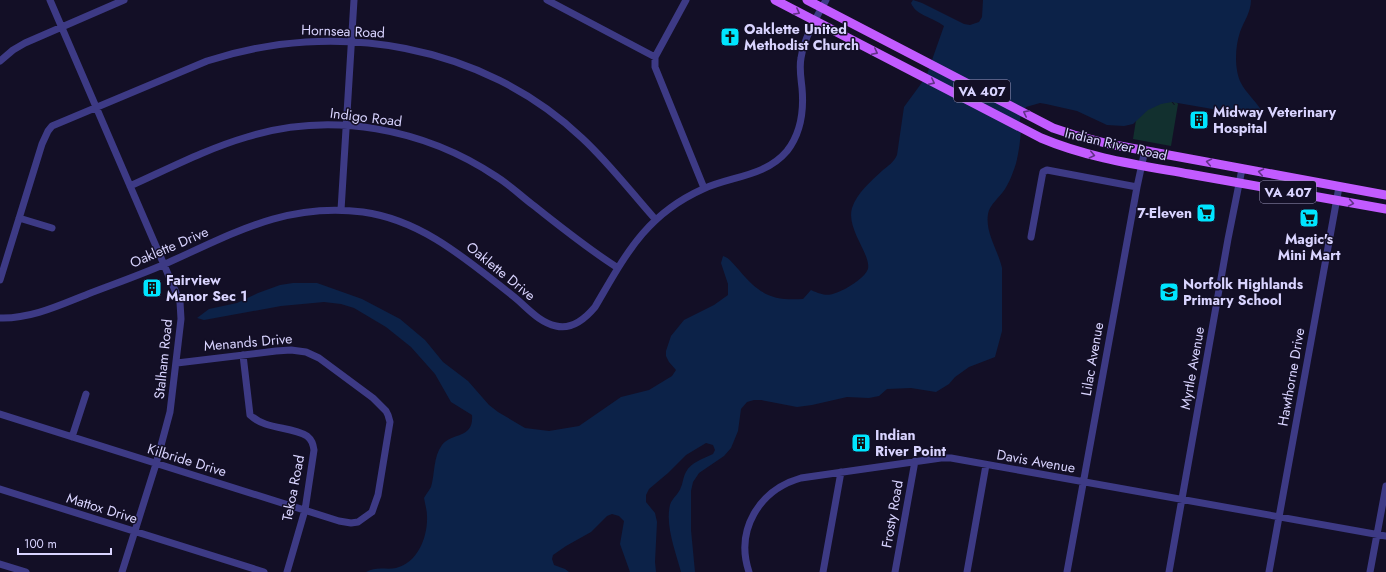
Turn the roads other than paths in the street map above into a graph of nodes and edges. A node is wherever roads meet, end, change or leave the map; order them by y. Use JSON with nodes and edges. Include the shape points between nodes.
{"nodes":[{"id":1,"x":50,"y":0,"type":"edge"},
{"id":2,"x":124,"y":0,"type":"edge"},
{"id":3,"x":354,"y":0,"type":"edge"},
{"id":4,"x":547,"y":0,"type":"edge"},
{"id":5,"x":686,"y":0,"type":"edge"},
{"id":6,"x":775,"y":0,"type":"edge"},
{"id":7,"x":807,"y":0,"type":"edge"},
{"id":8,"x":824,"y":4,"type":"edge"},
{"id":9,"x":815,"y":21,"type":"junction"},
{"id":10,"x":62,"y":26,"type":"junction"},
{"id":11,"x":352,"y":42,"type":"junction"},
{"id":12,"x":655,"y":57,"type":"junction"},
{"id":13,"x":0,"y":61,"type":"edge"},
{"id":14,"x":96,"y":108,"type":"junction"},
{"id":15,"x":347,"y":126,"type":"junction"},
{"id":16,"x":1145,"y":150,"type":"junction"},
{"id":17,"x":1142,"y":166,"type":"junction"},
{"id":18,"x":1242,"y":169,"type":"junction"},
{"id":19,"x":1239,"y":183,"type":"junction"},
{"id":20,"x":130,"y":186,"type":"junction"},
{"id":21,"x":1137,"y":187,"type":"junction"},
{"id":22,"x":1339,"y":187,"type":"junction"},
{"id":23,"x":704,"y":188,"type":"junction"},
{"id":24,"x":1386,"y":195,"type":"edge"},
{"id":25,"x":1336,"y":200,"type":"junction"},
{"id":26,"x":1386,"y":209,"type":"edge"},
{"id":27,"x":341,"y":210,"type":"junction"},
{"id":28,"x":19,"y":218,"type":"junction"},
{"id":29,"x":655,"y":219,"type":"junction"},
{"id":30,"x":52,"y":228,"type":"dead end"},
{"id":31,"x":1031,"y":237,"type":"dead end"},
{"id":32,"x":164,"y":264,"type":"junction"},
{"id":33,"x":618,"y":268,"type":"junction"},
{"id":34,"x":0,"y":280,"type":"edge"},
{"id":35,"x":0,"y":318,"type":"edge"},
{"id":36,"x":243,"y":355,"type":"junction"},
{"id":37,"x":177,"y":363,"type":"junction"},
{"id":38,"x":86,"y":394,"type":"dead end"},
{"id":39,"x":0,"y":414,"type":"edge"},
{"id":40,"x":72,"y":436,"type":"junction"},
{"id":41,"x":915,"y":461,"type":"junction"},
{"id":42,"x":156,"y":464,"type":"junction"},
{"id":43,"x":986,"y":465,"type":"junction"},
{"id":44,"x":841,"y":472,"type":"junction"},
{"id":45,"x":1083,"y":482,"type":"junction"},
{"id":46,"x":1386,"y":486,"type":"edge"},
{"id":47,"x":0,"y":489,"type":"edge"},
{"id":48,"x":1181,"y":499,"type":"junction"},
{"id":49,"x":305,"y":510,"type":"junction"},
{"id":50,"x":366,"y":517,"type":"joint"},
{"id":51,"x":1279,"y":517,"type":"junction"},
{"id":52,"x":134,"y":532,"type":"junction"},
{"id":53,"x":1377,"y":534,"type":"junction"},
{"id":54,"x":1386,"y":536,"type":"edge"},
{"id":55,"x":0,"y":564,"type":"edge"},
{"id":56,"x":26,"y":572,"type":"edge"},
{"id":57,"x":122,"y":572,"type":"edge"},
{"id":58,"x":264,"y":572,"type":"edge"},
{"id":59,"x":286,"y":572,"type":"edge"},
{"id":60,"x":749,"y":572,"type":"edge"},
{"id":61,"x":823,"y":572,"type":"edge"},
{"id":62,"x":895,"y":572,"type":"edge"},
{"id":63,"x":967,"y":572,"type":"edge"},
{"id":64,"x":1067,"y":572,"type":"edge"},
{"id":65,"x":1168,"y":572,"type":"edge"},
{"id":66,"x":1270,"y":572,"type":"edge"},
{"id":67,"x":1370,"y":572,"type":"edge"}],
"edges":[{"from":1,"to":10,"type":"street","name":"Stalham Road"},
{"from":2,"to":10,"type":"street"},
{"from":3,"to":11,"type":"street"},
{"from":4,"to":12,"type":"street"},
{"from":5,"to":12,"type":"street"},
{"from":6,"to":9,"type":"main road","name":"Indian River Road","number":"VA 407","one_way":true},
{"from":7,"to":8,"type":"main road","name":"Indian River Road","number":"VA 407"},
{"from":8,"to":9,"type":"street","name":"Oaklette Drive"},
{"from":16,"to":8,"type":"main road","name":"Indian River Road","number":"VA 407","one_way":true,"via":[[1091,140],[1061,131],[904,51]]},
{"from":9,"to":17,"type":"main road","name":"Indian River Road","number":"VA 407","one_way":true,"via":[[1054,144]]},
{"from":9,"to":23,"type":"street","name":"Oaklette Drive","via":[[800,59],[803,107],[801,122],[792,144],[763,170]]},
{"from":10,"to":13,"type":"street","via":[[25,43]]},
{"from":10,"to":14,"type":"street","name":"Stalham Road"},
{"from":11,"to":14,"type":"street","name":"Hornsea Road","via":[[277,44],[230,54],[207,60]]},
{"from":11,"to":15,"type":"street"},
{"from":11,"to":29,"type":"street","name":"Hornsea Road","via":[[399,47],[446,58],[520,91],[582,138]]},
{"from":12,"to":23,"type":"street","via":[[655,67]]},
{"from":14,"to":20,"type":"street","name":"Stalham Road"},
{"from":14,"to":28,"type":"street","name":"Hornsea Road","via":[[59,122],[48,131]]},
{"from":15,"to":20,"type":"street","name":"Indigo Road","via":[[298,126],[248,137]]},
{"from":15,"to":27,"type":"street"},
{"from":15,"to":33,"type":"street","name":"Indigo Road","via":[[374,128],[409,136],[435,144],[467,159],[504,182],[590,250]]},
{"from":16,"to":17,"type":"street","name":"Lilac Avenue"},
{"from":18,"to":16,"type":"main road","name":"Indian River Road","number":"VA 407","one_way":true},
{"from":17,"to":19,"type":"main road","name":"Indian River Road","number":"VA 407"},
{"from":17,"to":21,"type":"street","name":"Lilac Avenue"},
{"from":18,"to":19,"type":"street","name":"Myrtle Avenue"},
{"from":22,"to":18,"type":"main road","name":"Indian River Road","number":"VA 407","one_way":true},
{"from":19,"to":25,"type":"main road","name":"Indian River Road","number":"VA 407"},
{"from":19,"to":48,"type":"street","name":"Myrtle Avenue"},
{"from":20,"to":32,"type":"street","name":"Stalham Road"},
{"from":21,"to":31,"type":"street","via":[[1046,170],[1043,172]]},
{"from":21,"to":45,"type":"street","name":"Lilac Avenue"},
{"from":22,"to":24,"type":"main road","name":"Indian River Road","number":"VA 407"},
{"from":22,"to":25,"type":"street","name":"Hawthorne Drive"},
{"from":23,"to":29,"type":"street","name":"Oaklette Drive"},
{"from":25,"to":26,"type":"main road","name":"Indian River Road","number":"VA 407","one_way":true},
{"from":25,"to":51,"type":"street","name":"Hawthorne Drive"},
{"from":27,"to":32,"type":"street","name":"Oaklette Drive","via":[[305,212],[272,218]]},
{"from":27,"to":33,"type":"street","name":"Oaklette Drive","via":[[389,218],[422,230],[443,242],[539,319],[557,326],[572,325],[589,314]]},
{"from":28,"to":30,"type":"street"},
{"from":28,"to":34,"type":"street","name":"Hornsea Road"},
{"from":29,"to":33,"type":"street","name":"Oaklette Drive","via":[[636,239]]},
{"from":32,"to":35,"type":"street","name":"Oaklette Drive","via":[[47,310],[22,317]]},
{"from":32,"to":37,"type":"street","name":"Stalham Road","via":[[180,302]]},
{"from":36,"to":37,"type":"street","name":"Menands Drive"},
{"from":36,"to":49,"type":"street","name":"Tekoa Road","via":[[250,415],[264,423],[307,436],[313,444]]},
{"from":36,"to":50,"type":"street","name":"Menands Drive","via":[[291,350],[312,354],[373,398],[386,411],[390,422],[378,495],[372,512]]},
{"from":37,"to":42,"type":"street","name":"Stalham Road","via":[[170,412]]},
{"from":38,"to":40,"type":"street"},
{"from":39,"to":40,"type":"street","name":"Kilbride Drive"},
{"from":40,"to":42,"type":"street","name":"Kilbride Drive"},
{"from":41,"to":43,"type":"street","name":"Davis Avenue","via":[[951,458]]},
{"from":41,"to":44,"type":"street","name":"Davis Avenue"},
{"from":41,"to":62,"type":"street","name":"Frosty Road"},
{"from":42,"to":49,"type":"street","name":"Kilbride Drive"},
{"from":42,"to":52,"type":"street","name":"Stalham Road"},
{"from":43,"to":45,"type":"street","name":"Davis Avenue"},
{"from":43,"to":63,"type":"street"},
{"from":44,"to":60,"type":"street","name":"Davis Avenue","via":[[793,480],[778,488],[760,504],[751,519],[746,535],[745,551]]},
{"from":44,"to":61,"type":"street"},
{"from":45,"to":48,"type":"street","name":"Davis Avenue"},
{"from":45,"to":64,"type":"street","name":"Lilac Avenue"},
{"from":46,"to":53,"type":"street"},
{"from":47,"to":52,"type":"street","name":"Mattox Drive"},
{"from":48,"to":51,"type":"street","name":"Davis Avenue"},
{"from":48,"to":65,"type":"street","name":"Myrtle Avenue"},
{"from":49,"to":50,"type":"street","name":"Kilbride Drive","via":[[351,523]]},
{"from":49,"to":59,"type":"street","name":"Tekoa Road"},
{"from":51,"to":53,"type":"street","name":"Davis Avenue"},
{"from":51,"to":66,"type":"street","name":"Hawthorne Drive"},
{"from":52,"to":57,"type":"street","name":"Stalham Road"},
{"from":52,"to":58,"type":"street","name":"Mattox Drive"},
{"from":53,"to":54,"type":"street","name":"Davis Avenue"},
{"from":53,"to":67,"type":"street"},
{"from":55,"to":56,"type":"street"}]}
